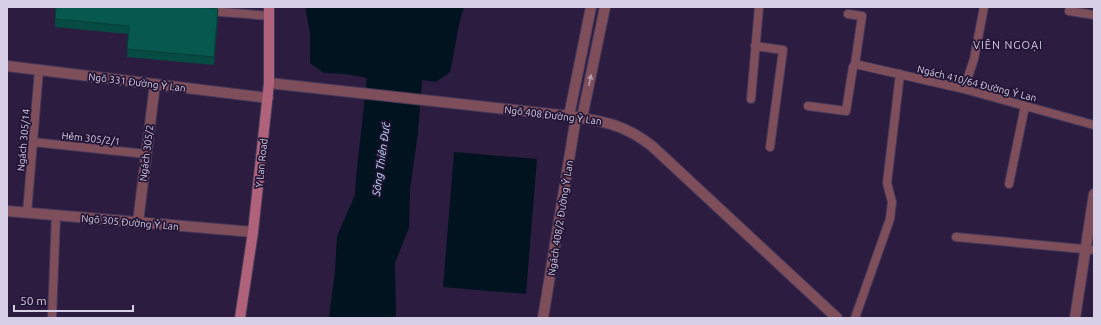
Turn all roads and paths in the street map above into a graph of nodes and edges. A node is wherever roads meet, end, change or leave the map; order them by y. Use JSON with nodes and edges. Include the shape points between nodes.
{"nodes":[{"id":1,"x":591,"y":7,"type":"edge"},
{"id":2,"x":605,"y":7,"type":"edge"},
{"id":3,"x":759,"y":7,"type":"edge"},
{"id":4,"x":984,"y":7,"type":"edge"},
{"id":5,"x":200,"y":10,"type":"edge"},
{"id":6,"x":1069,"y":11,"type":"dead end"},
{"id":7,"x":270,"y":12,"type":"edge"},
{"id":8,"x":848,"y":14,"type":"dead end"},
{"id":9,"x":1094,"y":15,"type":"edge"},
{"id":10,"x":756,"y":46,"type":"junction"},
{"id":11,"x":855,"y":64,"type":"junction"},
{"id":12,"x":7,"y":66,"type":"edge"},
{"id":13,"x":39,"y":70,"type":"junction"},
{"id":14,"x":900,"y":74,"type":"junction"},
{"id":15,"x":269,"y":82,"type":"junction"},
{"id":16,"x":155,"y":84,"type":"junction"},
{"id":17,"x":964,"y":89,"type":"junction"},
{"id":18,"x":268,"y":98,"type":"junction"},
{"id":19,"x":750,"y":99,"type":"dead end"},
{"id":20,"x":808,"y":106,"type":"dead end"},
{"id":21,"x":1025,"y":106,"type":"junction"},
{"id":22,"x":576,"y":117,"type":"junction"},
{"id":23,"x":1094,"y":125,"type":"edge"},
{"id":24,"x":33,"y":142,"type":"junction"},
{"id":25,"x":770,"y":147,"type":"dead end"},
{"id":26,"x":146,"y":154,"type":"junction"},
{"id":27,"x":1009,"y":184,"type":"dead end"},
{"id":28,"x":1094,"y":194,"type":"edge"},
{"id":29,"x":7,"y":211,"type":"edge"},
{"id":30,"x":26,"y":213,"type":"junction"},
{"id":31,"x":56,"y":215,"type":"junction"},
{"id":32,"x":138,"y":222,"type":"junction"},
{"id":33,"x":253,"y":232,"type":"junction"},
{"id":34,"x":956,"y":237,"type":"dead end"},
{"id":35,"x":1090,"y":249,"type":"edge"},
{"id":36,"x":52,"y":318,"type":"edge"},
{"id":37,"x":240,"y":318,"type":"edge"},
{"id":38,"x":543,"y":318,"type":"edge"},
{"id":39,"x":837,"y":318,"type":"edge"},
{"id":40,"x":855,"y":318,"type":"edge"},
{"id":41,"x":1075,"y":318,"type":"edge"}],
"edges":[{"from":1,"to":22,"type":"street"},
{"from":22,"to":2,"type":"street","one_way":true},
{"from":3,"to":10,"type":"lane"},
{"from":4,"to":17,"type":"lane","via":[[974,59]]},
{"from":5,"to":7,"type":"lane"},
{"from":6,"to":9,"type":"lane"},
{"from":7,"to":15,"type":"main road","name":"Y Lan Road"},
{"from":8,"to":11,"type":"lane","via":[[862,16]]},
{"from":10,"to":19,"type":"lane"},
{"from":10,"to":25,"type":"lane","via":[[783,50]]},
{"from":11,"to":14,"type":"lane","name":"Ngách 410/64 Đường Ỷ Lan"},
{"from":11,"to":20,"type":"lane","via":[[846,111]]},
{"from":12,"to":13,"type":"street","name":"Ngõ 331 Đường Ỷ Lan"},
{"from":13,"to":16,"type":"street","name":"Ngõ 331 Đường Ỷ Lan"},
{"from":13,"to":24,"type":"lane","name":"Ngách 305/14"},
{"from":14,"to":17,"type":"lane","name":"Ngách 410/64 Đường Ỷ Lan"},
{"from":14,"to":40,"type":"lane","via":[[887,183],[892,196],[892,210]]},
{"from":15,"to":18,"type":"main road","name":"Y Lan Road"},
{"from":15,"to":22,"type":"street","name":"Ngõ 408 Đường Ỷ Lan"},
{"from":16,"to":18,"type":"street","name":"Ngõ 331 Đường Ỷ Lan"},
{"from":16,"to":26,"type":"street","name":"Ngách 305/2"},
{"from":17,"to":21,"type":"lane","name":"Ngách 410/64 Đường Ỷ Lan"},
{"from":18,"to":33,"type":"main road","name":"Y Lan Road"},
{"from":21,"to":23,"type":"lane","name":"Ngách 410/64 Đường Ỷ Lan"},
{"from":21,"to":27,"type":"lane"},
{"from":22,"to":38,"type":"street","name":"Ngách 408/2 Đường Ỷ Lan"},
{"from":22,"to":39,"type":"street","name":"Ngõ 408 Đường Ỷ Lan","via":[[608,122],[641,137]]},
{"from":24,"to":26,"type":"lane","name":"Hẻm 305/2/1"},
{"from":24,"to":30,"type":"lane","name":"Ngách 305/14"},
{"from":26,"to":32,"type":"street","name":"Ngách 305/2"},
{"from":28,"to":35,"type":"street"},
{"from":29,"to":30,"type":"street","name":"Ngõ 305 Đường Ỷ Lan"},
{"from":30,"to":31,"type":"street","name":"Ngõ 305 Đường Ỷ Lan"},
{"from":31,"to":32,"type":"street","name":"Ngõ 305 Đường Ỷ Lan"},
{"from":31,"to":36,"type":"lane"},
{"from":32,"to":33,"type":"street","name":"Ngõ 305 Đường Ỷ Lan"},
{"from":33,"to":37,"type":"main road","name":"Y Lan Road"},
{"from":34,"to":35,"type":"lane"},
{"from":35,"to":41,"type":"street"}]}
